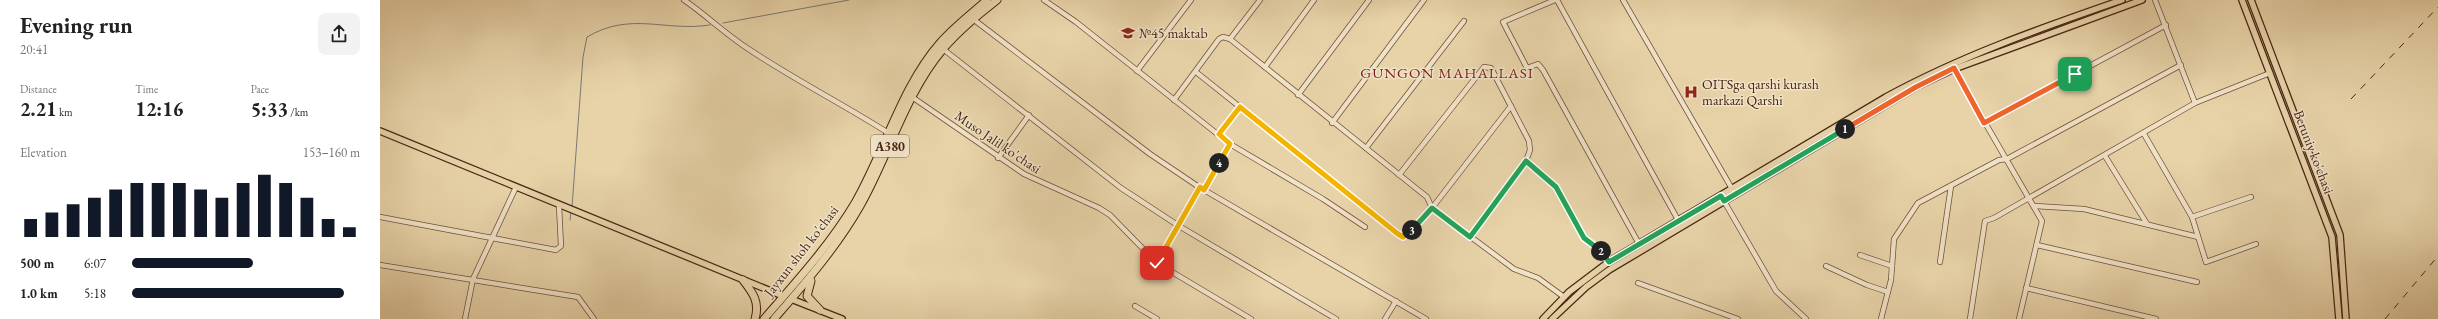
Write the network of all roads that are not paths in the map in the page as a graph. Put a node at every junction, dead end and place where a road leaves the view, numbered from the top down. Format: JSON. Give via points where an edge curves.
{"nodes":[{"id":1,"x":684,"y":0,"type":"edge"},
{"id":2,"x":987,"y":0,"type":"edge"},
{"id":3,"x":997,"y":0,"type":"edge"},
{"id":4,"x":1044,"y":0,"type":"edge"},
{"id":5,"x":1191,"y":0,"type":"edge"},
{"id":6,"x":1260,"y":0,"type":"edge"},
{"id":7,"x":1314,"y":0,"type":"edge"},
{"id":8,"x":1369,"y":0,"type":"edge"},
{"id":9,"x":1424,"y":0,"type":"edge"},
{"id":10,"x":1556,"y":0,"type":"edge"},
{"id":11,"x":1623,"y":0,"type":"edge"},
{"id":12,"x":2122,"y":0,"type":"edge"},
{"id":13,"x":2142,"y":0,"type":"edge"},
{"id":14,"x":2155,"y":0,"type":"edge"},
{"id":15,"x":2242,"y":0,"type":"edge"},
{"id":16,"x":2251,"y":0,"type":"edge"},
{"id":17,"x":973,"y":19,"type":"junction"},
{"id":18,"x":1464,"y":21,"type":"dead end"},
{"id":19,"x":2166,"y":25,"type":"junction"},
{"id":20,"x":1230,"y":39,"type":"junction"},
{"id":21,"x":943,"y":49,"type":"junction"},
{"id":22,"x":2181,"y":65,"type":"junction"},
{"id":23,"x":1265,"y":67,"type":"junction"},
{"id":24,"x":1954,"y":68,"type":"junction"},
{"id":25,"x":1137,"y":71,"type":"junction"},
{"id":26,"x":1196,"y":72,"type":"junction"},
{"id":27,"x":2270,"y":73,"type":"junction"},
{"id":28,"x":1298,"y":95,"type":"junction"},
{"id":29,"x":912,"y":97,"type":"junction"},
{"id":30,"x":1174,"y":100,"type":"junction"},
{"id":31,"x":2195,"y":103,"type":"junction"},
{"id":32,"x":1511,"y":106,"type":"junction"},
{"id":33,"x":1240,"y":107,"type":"junction"},
{"id":34,"x":1029,"y":115,"type":"junction"},
{"id":35,"x":1332,"y":123,"type":"junction"},
{"id":36,"x":1984,"y":123,"type":"junction"},
{"id":37,"x":380,"y":131,"type":"edge"},
{"id":38,"x":890,"y":134,"type":"junction"},
{"id":39,"x":1219,"y":134,"type":"junction"},
{"id":40,"x":2144,"y":134,"type":"junction"},
{"id":41,"x":1230,"y":144,"type":"junction"},
{"id":42,"x":1366,"y":148,"type":"junction"},
{"id":43,"x":2105,"y":156,"type":"junction"},
{"id":44,"x":998,"y":158,"type":"junction"},
{"id":45,"x":2007,"y":159,"type":"junction"},
{"id":46,"x":1526,"y":161,"type":"junction"},
{"id":47,"x":1400,"y":175,"type":"junction"},
{"id":48,"x":1951,"y":186,"type":"junction"},
{"id":49,"x":516,"y":187,"type":"junction"},
{"id":50,"x":1202,"y":188,"type":"junction"},
{"id":51,"x":1733,"y":192,"type":"junction"},
{"id":52,"x":2251,"y":196,"type":"dead end"},
{"id":53,"x":2030,"y":197,"type":"junction"},
{"id":54,"x":1723,"y":198,"type":"junction"},
{"id":55,"x":559,"y":206,"type":"junction"},
{"id":56,"x":2035,"y":206,"type":"junction"},
{"id":57,"x":1432,"y":208,"type":"junction"},
{"id":58,"x":380,"y":218,"type":"edge"},
{"id":59,"x":2192,"y":218,"type":"junction"},
{"id":60,"x":1678,"y":220,"type":"junction"},
{"id":61,"x":2147,"y":224,"type":"junction"},
{"id":62,"x":1179,"y":226,"type":"junction"},
{"id":63,"x":1365,"y":227,"type":"dead end"},
{"id":64,"x":492,"y":237,"type":"junction"},
{"id":65,"x":1470,"y":237,"type":"junction"},
{"id":66,"x":2198,"y":237,"type":"junction"},
{"id":67,"x":1639,"y":244,"type":"junction"},
{"id":68,"x":2256,"y":244,"type":"dead end"},
{"id":69,"x":2037,"y":245,"type":"junction"},
{"id":70,"x":1860,"y":255,"type":"dead end"},
{"id":71,"x":1609,"y":262,"type":"junction"},
{"id":72,"x":1940,"y":262,"type":"dead end"},
{"id":73,"x":822,"y":263,"type":"junction"},
{"id":74,"x":1157,"y":263,"type":"junction"},
{"id":75,"x":380,"y":265,"type":"edge"},
{"id":76,"x":1826,"y":266,"type":"dead end"},
{"id":77,"x":1892,"y":266,"type":"junction"},
{"id":78,"x":473,"y":279,"type":"junction"},
{"id":79,"x":742,"y":280,"type":"junction"},
{"id":80,"x":2197,"y":282,"type":"dead end"},
{"id":81,"x":1638,"y":283,"type":"dead end"},
{"id":82,"x":2026,"y":288,"type":"junction"},
{"id":83,"x":1888,"y":292,"type":"junction"},
{"id":84,"x":783,"y":296,"type":"junction"},
{"id":85,"x":1564,"y":297,"type":"junction"},
{"id":86,"x":791,"y":299,"type":"junction"},
{"id":87,"x":1396,"y":301,"type":"junction"},
{"id":88,"x":1135,"y":306,"type":"dead end"},
{"id":89,"x":820,"y":310,"type":"junction"},
{"id":90,"x":2129,"y":312,"type":"junction"},
{"id":91,"x":465,"y":319,"type":"edge"},
{"id":92,"x":594,"y":319,"type":"edge"},
{"id":93,"x":755,"y":319,"type":"edge"},
{"id":94,"x":764,"y":319,"type":"edge"},
{"id":95,"x":774,"y":319,"type":"edge"},
{"id":96,"x":842,"y":319,"type":"edge"},
{"id":97,"x":1157,"y":319,"type":"edge"},
{"id":98,"x":1251,"y":319,"type":"edge"},
{"id":99,"x":1336,"y":319,"type":"edge"},
{"id":100,"x":1385,"y":319,"type":"edge"},
{"id":101,"x":1426,"y":319,"type":"edge"},
{"id":102,"x":1543,"y":319,"type":"edge"},
{"id":103,"x":1552,"y":319,"type":"edge"},
{"id":104,"x":1738,"y":319,"type":"edge"},
{"id":105,"x":1806,"y":319,"type":"edge"},
{"id":106,"x":1881,"y":319,"type":"edge"},
{"id":107,"x":1970,"y":319,"type":"edge"},
{"id":108,"x":2019,"y":319,"type":"edge"},
{"id":109,"x":2128,"y":319,"type":"edge"},
{"id":110,"x":2156,"y":319,"type":"edge"},
{"id":111,"x":2339,"y":319,"type":"edge"},
{"id":112,"x":2346,"y":319,"type":"edge"}],
"edges":[{"from":1,"to":38,"type":"street","via":[[709,16],[722,31],[747,48]]},
{"from":2,"to":38,"type":"highway","name":"Jayxun shoh ko'chasi","number":"A380","via":[[936,48],[919,72]]},
{"from":3,"to":17,"type":"highway","name":"Jayxun shoh ko'chasi","number":"A380"},
{"from":4,"to":25,"type":"street"},
{"from":5,"to":25,"type":"street"},
{"from":6,"to":20,"type":"street"},
{"from":7,"to":23,"type":"street"},
{"from":8,"to":28,"type":"street"},
{"from":9,"to":35,"type":"street"},
{"from":10,"to":60,"type":"street"},
{"from":10,"to":67,"type":"street","via":[[1503,22],[1527,68],[1538,64],[1543,70]]},
{"from":11,"to":51,"type":"street"},
{"from":12,"to":51,"type":"main road","via":[[1980,52],[1929,74],[1886,97]]},
{"from":13,"to":24,"type":"main road"},
{"from":14,"to":19,"type":"street"},
{"from":15,"to":27,"type":"main road","name":"Beruniy ko'chasi"},
{"from":16,"to":112,"type":"main road","name":"Beruniy ko'chasi","via":[[2340,235]]},
{"from":17,"to":21,"type":"highway","name":"Jayxun shoh ko'chasi","number":"A380"},
{"from":17,"to":50,"type":"street","via":[[1150,154]]},
{"from":18,"to":42,"type":"street"},
{"from":19,"to":22,"type":"street"},
{"from":19,"to":36,"type":"street"},
{"from":20,"to":23,"type":"street"},
{"from":20,"to":26,"type":"street","via":[[1219,39]]},
{"from":21,"to":29,"type":"highway","name":"Jayxun shoh ko'chasi","number":"A380"},
{"from":21,"to":34,"type":"street"},
{"from":22,"to":31,"type":"street"},
{"from":22,"to":45,"type":"street"},
{"from":23,"to":28,"type":"street"},
{"from":24,"to":36,"type":"street"},
{"from":24,"to":51,"type":"main road","via":[[1891,101]]},
{"from":25,"to":30,"type":"street"},
{"from":26,"to":30,"type":"street"},
{"from":26,"to":33,"type":"street"},
{"from":27,"to":31,"type":"street"},
{"from":27,"to":111,"type":"main road","name":"Beruniy ko'chasi","via":[[2332,237]]},
{"from":28,"to":35,"type":"street"},
{"from":29,"to":44,"type":"street","name":"Muso Jalil ko'chasi"},
{"from":29,"to":73,"type":"highway","name":"Jayxun shoh ko'chasi","number":"A380","via":[[860,206],[838,243]]},
{"from":30,"to":39,"type":"street"},
{"from":31,"to":40,"type":"street"},
{"from":32,"to":46,"type":"street","via":[[1529,141],[1530,150]]},
{"from":32,"to":47,"type":"street","via":[[1491,68],[1484,67]]},
{"from":32,"to":57,"type":"street"},
{"from":33,"to":39,"type":"street"},
{"from":33,"to":57,"type":"street","via":[[1403,237]]},
{"from":34,"to":44,"type":"street"},
{"from":34,"to":62,"type":"street","via":[[1121,188]]},
{"from":35,"to":42,"type":"street"},
{"from":36,"to":45,"type":"street"},
{"from":37,"to":49,"type":"main road"},
{"from":38,"to":84,"type":"highway","name":"Jayxun shoh ko'chasi","number":"A380","via":[[855,202],[834,235]]},
{"from":39,"to":41,"type":"street"},
{"from":40,"to":43,"type":"street"},
{"from":40,"to":59,"type":"street"},
{"from":41,"to":50,"type":"street"},
{"from":41,"to":63,"type":"street"},
{"from":42,"to":47,"type":"street"},
{"from":43,"to":53,"type":"street"},
{"from":43,"to":61,"type":"street"},
{"from":44,"to":74,"type":"street","name":"Muso Jalil ko'chasi","via":[[1036,182],[1110,215]]},
{"from":45,"to":48,"type":"street","via":[[1999,160]]},
{"from":45,"to":53,"type":"street"},
{"from":46,"to":65,"type":"street"},
{"from":46,"to":71,"type":"street","via":[[1556,187],[1584,238],[1602,252]]},
{"from":47,"to":57,"type":"street","via":[[1426,197]]},
{"from":48,"to":72,"type":"street"},
{"from":48,"to":77,"type":"street","via":[[1918,203],[1894,239]]},
{"from":49,"to":55,"type":"main road"},
{"from":49,"to":64,"type":"street"},
{"from":50,"to":62,"type":"street"},
{"from":50,"to":87,"type":"street"},
{"from":51,"to":54,"type":"main road"},
{"from":52,"to":59,"type":"street"},
{"from":53,"to":56,"type":"street"},
{"from":53,"to":107,"type":"street","via":[[1985,221]]},
{"from":54,"to":60,"type":"main road"},
{"from":54,"to":103,"type":"main road","via":[[1609,270],[1586,287]]},
{"from":54,"to":105,"type":"street","via":[[1776,291]]},
{"from":55,"to":64,"type":"street","via":[[560,249]]},
{"from":55,"to":79,"type":"main road"},
{"from":56,"to":61,"type":"street","via":[[2084,209]]},
{"from":56,"to":69,"type":"street","via":[[2042,221]]},
{"from":57,"to":65,"type":"street"},
{"from":58,"to":64,"type":"street"},
{"from":59,"to":66,"type":"street"},
{"from":60,"to":67,"type":"main road"},
{"from":61,"to":66,"type":"street"},
{"from":62,"to":74,"type":"street"},
{"from":62,"to":99,"type":"street"},
{"from":64,"to":78,"type":"street"},
{"from":65,"to":85,"type":"street","via":[[1514,269],[1538,278]]},
{"from":66,"to":68,"type":"street","via":[[2206,262]]},
{"from":67,"to":71,"type":"main road"},
{"from":69,"to":80,"type":"street"},
{"from":69,"to":82,"type":"street"},
{"from":70,"to":77,"type":"street"},
{"from":71,"to":85,"type":"main road"},
{"from":73,"to":86,"type":"highway","name":"Jayxun shoh ko'chasi","number":"A380"},
{"from":73,"to":89,"type":"highway","via":[[807,288],[807,296]]},
{"from":74,"to":98,"type":"street","name":"Muso Jalil ko'chasi"},
{"from":75,"to":78,"type":"street"},
{"from":76,"to":83,"type":"street"},
{"from":77,"to":83,"type":"street"},
{"from":78,"to":91,"type":"street"},
{"from":78,"to":92,"type":"street","via":[[578,297]]},
{"from":79,"to":84,"type":"main road"},
{"from":79,"to":93,"type":"highway","via":[[755,296],[758,310]]},
{"from":81,"to":104,"type":"street"},
{"from":82,"to":90,"type":"street"},
{"from":82,"to":108,"type":"street"},
{"from":83,"to":106,"type":"street"},
{"from":84,"to":86,"type":"street"},
{"from":84,"to":94,"type":"highway","name":"Jayxun shoh ko'chasi","number":"A380"},
{"from":85,"to":102,"type":"main road"},
{"from":86,"to":89,"type":"main road"},
{"from":86,"to":95,"type":"highway","name":"Jayxun shoh ko'chasi","number":"A380"},
{"from":87,"to":100,"type":"street"},
{"from":87,"to":101,"type":"street"},
{"from":88,"to":97,"type":"street"},
{"from":89,"to":96,"type":"main road"},
{"from":90,"to":109,"type":"street"},
{"from":90,"to":110,"type":"street"}]}
